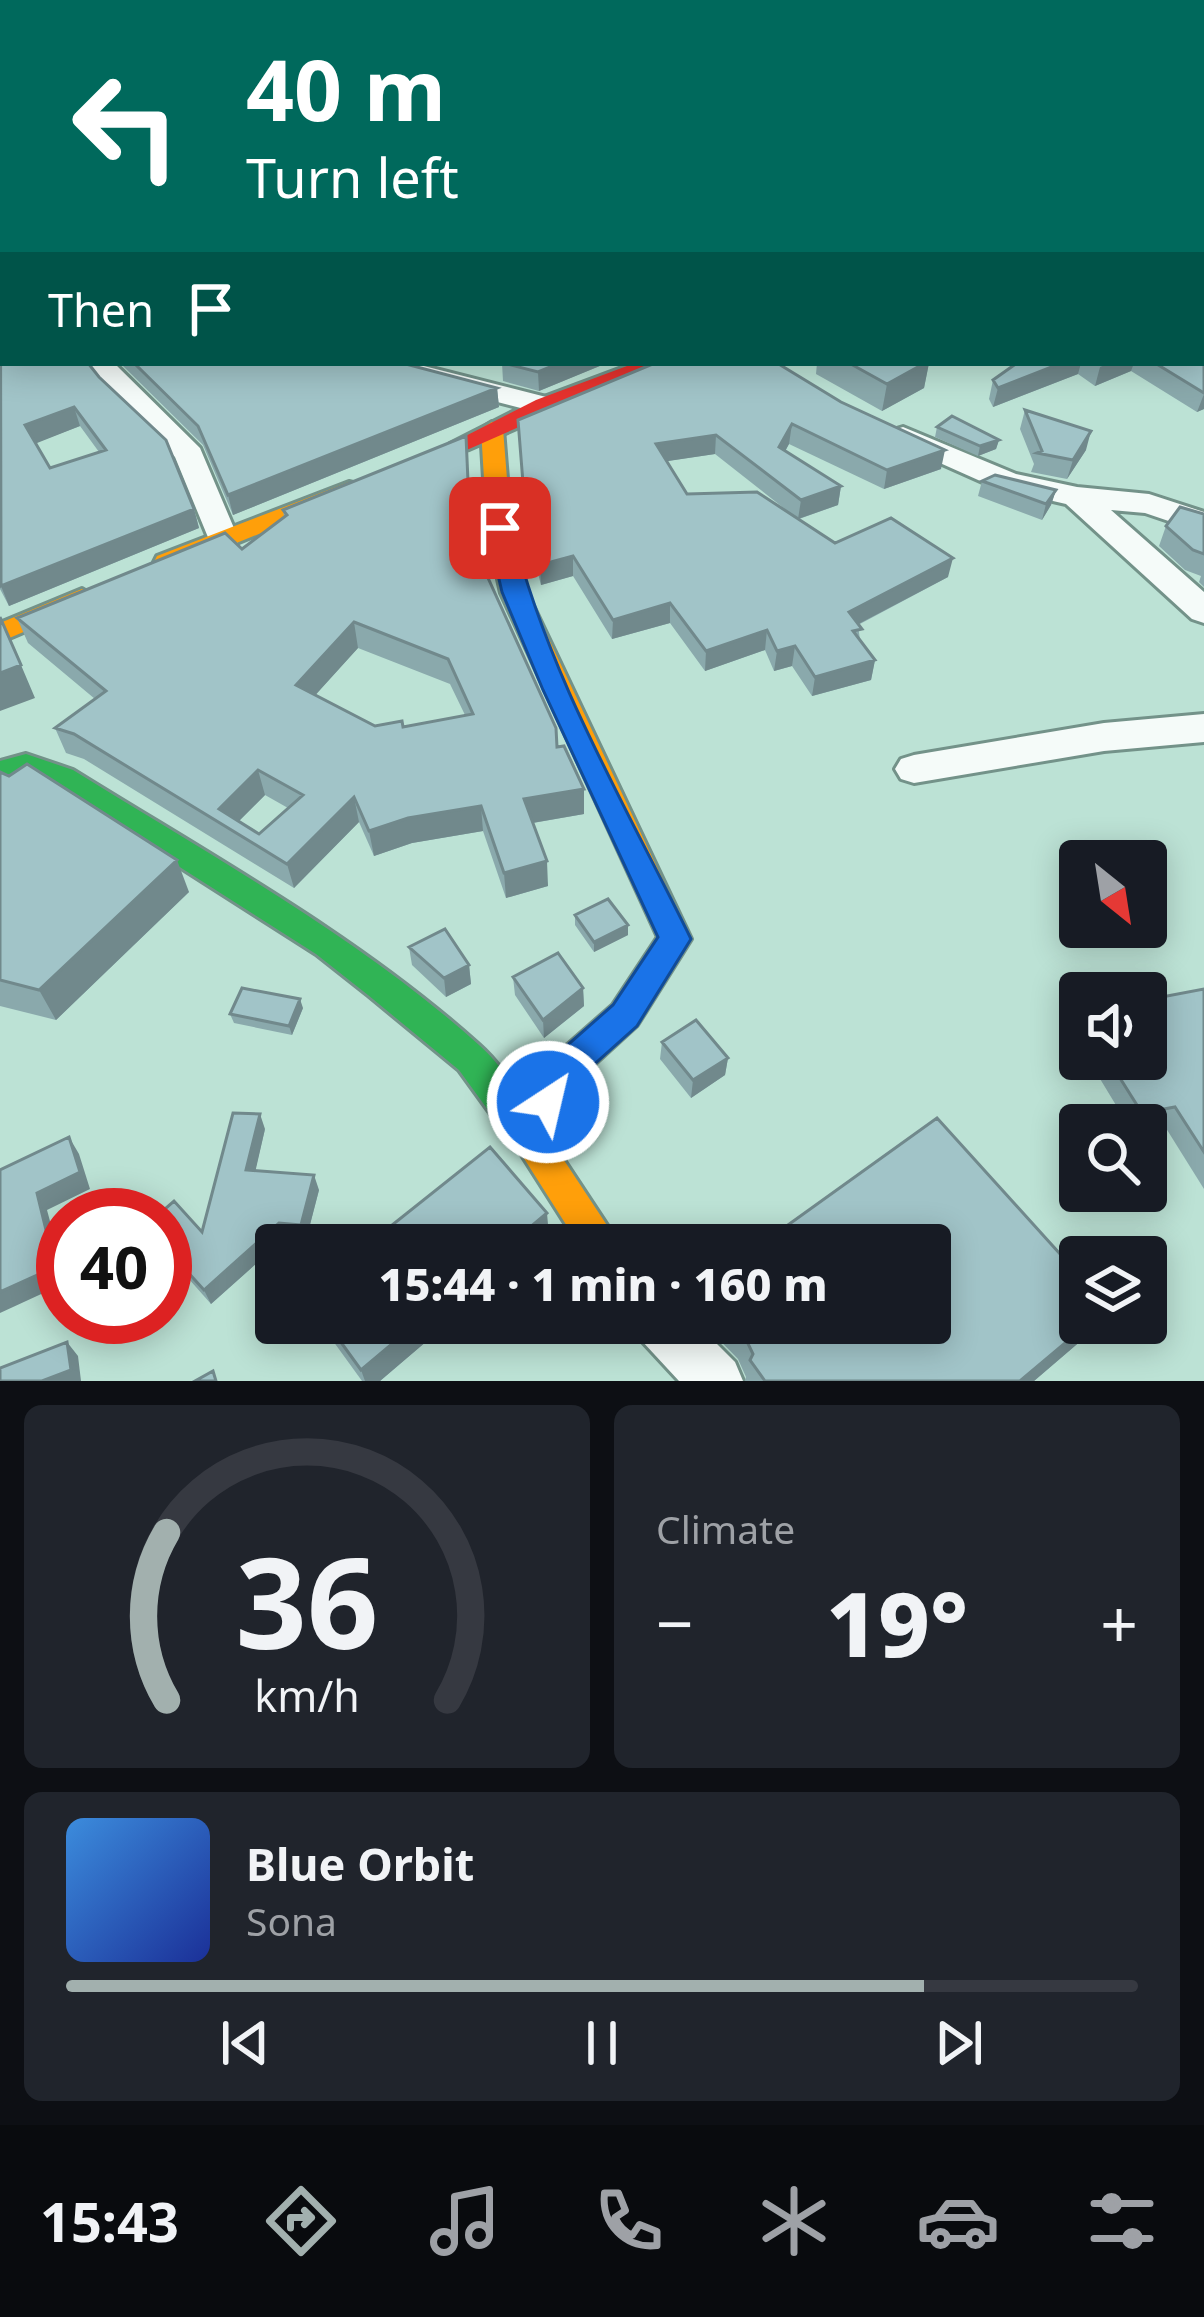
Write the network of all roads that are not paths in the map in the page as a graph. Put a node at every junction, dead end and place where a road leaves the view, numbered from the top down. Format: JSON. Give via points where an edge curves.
{"nodes":[{"id":1,"x":102,"y":366,"type":"edge"},
{"id":2,"x":391,"y":366,"type":"edge"},
{"id":3,"x":646,"y":366,"type":"edge"},
{"id":4,"x":544,"y":405,"type":"junction"},
{"id":5,"x":869,"y":419,"type":"edge"},
{"id":6,"x":492,"y":429,"type":"junction"},
{"id":7,"x":428,"y":458,"type":"edge"},
{"id":8,"x":371,"y":480,"type":"edge"},
{"id":9,"x":1077,"y":497,"type":"junction"},
{"id":10,"x":1204,"y":523,"type":"edge"},
{"id":11,"x":223,"y":540,"type":"junction"},
{"id":12,"x":140,"y":573,"type":"edge"},
{"id":13,"x":99,"y":589,"type":"edge"},
{"id":14,"x":1204,"y":611,"type":"edge"},
{"id":15,"x":0,"y":633,"type":"edge"},
{"id":16,"x":1204,"y":728,"type":"edge"},
{"id":17,"x":914,"y":769,"type":"dead end"},
{"id":18,"x":0,"y":772,"type":"edge"},
{"id":19,"x":529,"y":1138,"type":"junction"},
{"id":20,"x":587,"y":1224,"type":"edge"},
{"id":21,"x":680,"y":1344,"type":"edge"},
{"id":22,"x":716,"y":1381,"type":"edge"}],
"edges":[{"from":1,"to":11,"type":"street","via":[[189,454]]},
{"from":2,"to":4,"type":"street"},
{"from":3,"to":4,"type":"street"},
{"from":4,"to":6,"type":"street"},
{"from":5,"to":9,"type":"street","via":[[1006,481]]},
{"from":6,"to":7,"type":"street"},
{"from":6,"to":19,"type":"street","via":[[514,592],[675,939],[625,1015],[567,1067]]},
{"from":8,"to":11,"type":"street"},
{"from":9,"to":10,"type":"street","via":[[1149,504]]},
{"from":9,"to":14,"type":"street"},
{"from":11,"to":12,"type":"street"},
{"from":13,"to":15,"type":"street"},
{"from":16,"to":17,"type":"street"},
{"from":18,"to":19,"type":"street","via":[[26,765],[63,778],[327,945],[471,1060]]},
{"from":19,"to":20,"type":"street"},
{"from":21,"to":22,"type":"street"}]}
